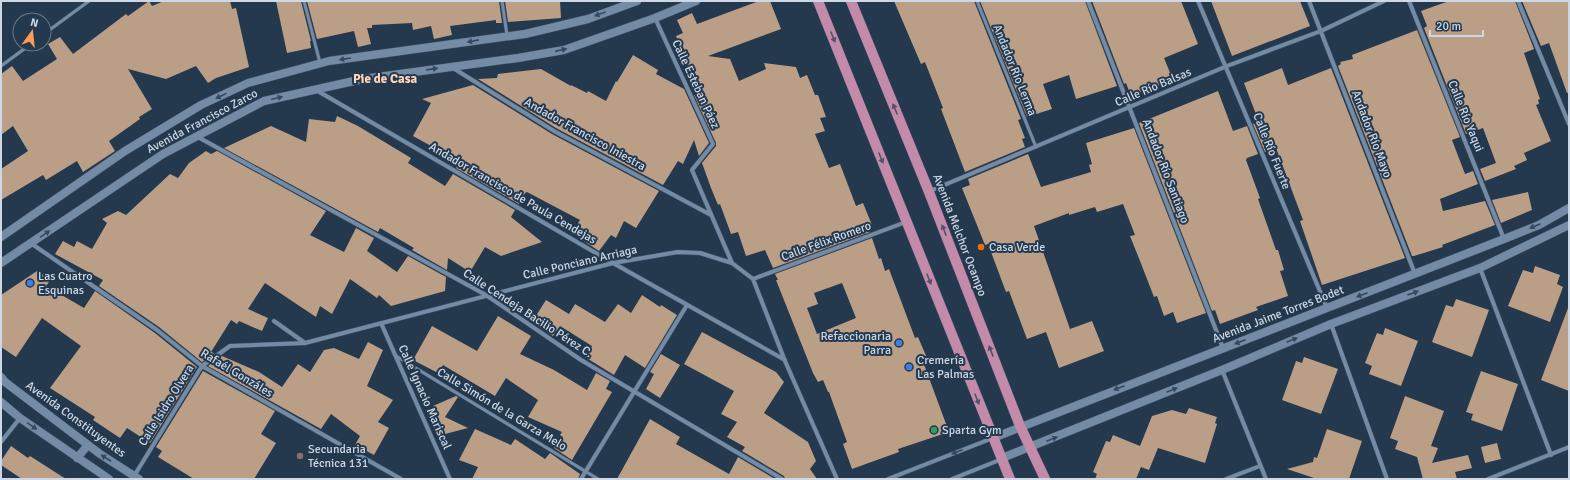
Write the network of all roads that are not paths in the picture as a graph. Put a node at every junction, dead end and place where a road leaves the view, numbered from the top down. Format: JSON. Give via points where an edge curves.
{"nodes":[{"id":1,"x":89,"y":1,"type":"edge"},
{"id":2,"x":304,"y":1,"type":"edge"},
{"id":3,"x":502,"y":1,"type":"edge"},
{"id":4,"x":637,"y":1,"type":"edge"},
{"id":5,"x":696,"y":1,"type":"edge"},
{"id":6,"x":818,"y":1,"type":"edge"},
{"id":7,"x":851,"y":1,"type":"edge"},
{"id":8,"x":977,"y":1,"type":"edge"},
{"id":9,"x":1088,"y":1,"type":"edge"},
{"id":10,"x":1198,"y":1,"type":"edge"},
{"id":11,"x":1309,"y":1,"type":"edge"},
{"id":12,"x":1384,"y":1,"type":"edge"},
{"id":13,"x":1409,"y":1,"type":"edge"},
{"id":14,"x":1518,"y":1,"type":"edge"},
{"id":15,"x":655,"y":18,"type":"junction"},
{"id":16,"x":52,"y":28,"type":"edge"},
{"id":17,"x":1321,"y":30,"type":"junction"},
{"id":18,"x":507,"y":35,"type":"junction"},
{"id":19,"x":20,"y":52,"type":"edge"},
{"id":20,"x":320,"y":65,"type":"junction"},
{"id":21,"x":1,"y":66,"type":"edge"},
{"id":22,"x":1227,"y":66,"type":"junction"},
{"id":23,"x":452,"y":67,"type":"junction"},
{"id":24,"x":314,"y":89,"type":"junction"},
{"id":25,"x":1130,"y":107,"type":"junction"},
{"id":26,"x":1569,"y":124,"type":"edge"},
{"id":27,"x":196,"y":136,"type":"junction"},
{"id":28,"x":1036,"y":147,"type":"junction"},
{"id":29,"x":929,"y":192,"type":"junction"},
{"id":30,"x":1569,"y":208,"type":"edge"},
{"id":31,"x":712,"y":215,"type":"junction"},
{"id":32,"x":906,"y":222,"type":"junction"},
{"id":33,"x":1569,"y":225,"type":"edge"},
{"id":34,"x":1,"y":237,"type":"edge"},
{"id":35,"x":1504,"y":239,"type":"junction"},
{"id":36,"x":32,"y":244,"type":"junction"},
{"id":37,"x":1,"y":263,"type":"edge"},
{"id":38,"x":613,"y":263,"type":"junction"},
{"id":39,"x":732,"y":263,"type":"junction"},
{"id":40,"x":1480,"y":268,"type":"junction"},
{"id":41,"x":1415,"y":274,"type":"junction"},
{"id":42,"x":753,"y":279,"type":"junction"},
{"id":43,"x":486,"y":295,"type":"junction"},
{"id":44,"x":687,"y":304,"type":"junction"},
{"id":45,"x":1327,"y":308,"type":"junction"},
{"id":46,"x":274,"y":321,"type":"dead end"},
{"id":47,"x":381,"y":323,"type":"junction"},
{"id":48,"x":1331,"y":324,"type":"junction"},
{"id":49,"x":305,"y":343,"type":"junction"},
{"id":50,"x":1223,"y":348,"type":"junction"},
{"id":51,"x":396,"y":356,"type":"junction"},
{"id":52,"x":785,"y":360,"type":"junction"},
{"id":53,"x":202,"y":366,"type":"junction"},
{"id":54,"x":1222,"y":370,"type":"junction"},
{"id":55,"x":1,"y":377,"type":"edge"},
{"id":56,"x":634,"y":391,"type":"junction"},
{"id":57,"x":1,"y":402,"type":"edge"},
{"id":58,"x":20,"y":418,"type":"junction"},
{"id":59,"x":1020,"y":426,"type":"junction"},
{"id":60,"x":993,"y":438,"type":"junction"},
{"id":61,"x":1,"y":442,"type":"edge"},
{"id":62,"x":88,"y":445,"type":"junction"},
{"id":63,"x":1030,"y":447,"type":"junction"},
{"id":64,"x":1569,"y":447,"type":"edge"},
{"id":65,"x":1551,"y":455,"type":"junction"},
{"id":66,"x":77,"y":458,"type":"junction"},
{"id":67,"x":1002,"y":458,"type":"junction"},
{"id":68,"x":1260,"y":466,"type":"junction"},
{"id":69,"x":586,"y":472,"type":"junction"},
{"id":70,"x":136,"y":477,"type":"edge"},
{"id":71,"x":109,"y":479,"type":"edge"},
{"id":72,"x":401,"y":479,"type":"edge"},
{"id":73,"x":450,"y":479,"type":"edge"},
{"id":74,"x":581,"y":479,"type":"edge"},
{"id":75,"x":598,"y":479,"type":"edge"},
{"id":76,"x":782,"y":479,"type":"edge"},
{"id":77,"x":836,"y":479,"type":"edge"},
{"id":78,"x":888,"y":479,"type":"edge"},
{"id":79,"x":952,"y":479,"type":"edge"},
{"id":80,"x":1010,"y":479,"type":"edge"},
{"id":81,"x":1044,"y":479,"type":"edge"},
{"id":82,"x":1226,"y":479,"type":"edge"},
{"id":83,"x":1266,"y":479,"type":"edge"},
{"id":84,"x":1388,"y":479,"type":"edge"},
{"id":85,"x":1488,"y":479,"type":"edge"}],
"edges":[{"from":1,"to":16,"type":"lane"},
{"from":2,"to":20,"type":"lane"},
{"from":3,"to":18,"type":"lane"},
{"from":4,"to":18,"type":"street","name":"Avenida Francisco Zarco","one_way":true,"via":[[588,19],[525,34]]},
{"from":5,"to":15,"type":"street","name":"Avenida Francisco Zarco"},
{"from":6,"to":32,"type":"main road","one_way":true},
{"from":29,"to":7,"type":"main road","name":"Avenida Melchor Ocampo","one_way":true},
{"from":8,"to":28,"type":"lane","name":"Andador Río Lerma"},
{"from":9,"to":25,"type":"street","name":"Andador Río Santiago"},
{"from":10,"to":22,"type":"street","name":"Calle Río Fuerte"},
{"from":11,"to":17,"type":"street","name":"Andador Río Mayo"},
{"from":12,"to":17,"type":"street","name":"Calle Río Balsas"},
{"from":13,"to":35,"type":"street","name":"Calle Río Yaqui"},
{"from":14,"to":26,"type":"street"},
{"from":23,"to":15,"type":"street","name":"Avenida Francisco Zarco","one_way":true,"via":[[564,50]]},
{"from":15,"to":31,"type":"street","name":"Calle Esteban Páez","via":[[713,144],[692,170]]},
{"from":17,"to":22,"type":"street","name":"Calle Río Balsas"},
{"from":17,"to":41,"type":"street","name":"Andador Río Mayo"},
{"from":18,"to":20,"type":"street","name":"Avenida Francisco Zarco","one_way":true,"via":[[460,44],[360,56]]},
{"from":19,"to":21,"type":"lane"},
{"from":20,"to":34,"type":"street","name":"Avenida Francisco Zarco","one_way":true,"via":[[248,83],[201,105],[126,151]]},
{"from":22,"to":25,"type":"street","name":"Calle Río Balsas"},
{"from":22,"to":45,"type":"street","name":"Calle Río Fuerte"},
{"from":24,"to":23,"type":"street","name":"Avenida Francisco Zarco","one_way":true,"via":[[363,79]]},
{"from":23,"to":31,"type":"street","name":"Andador Francisco Iniestra","via":[[554,131]]},
{"from":27,"to":24,"type":"street","name":"Avenida Francisco Zarco","one_way":true,"via":[[264,101]]},
{"from":24,"to":38,"type":"street","name":"Andador Francisco de Paula Cendejas"},
{"from":25,"to":28,"type":"street","name":"Calle Río Balsas"},
{"from":25,"to":50,"type":"street","name":"Andador Río Santiago"},
{"from":36,"to":27,"type":"street","name":"Avenida Francisco Zarco","one_way":true,"via":[[163,154]]},
{"from":27,"to":43,"type":"street","name":"Calle Cendeja Bacilio Pérez C."},
{"from":28,"to":29,"type":"street","name":"Calle Río Balsas"},
{"from":59,"to":29,"type":"main road","name":"Avenida Melchor Ocampo","one_way":true},
{"from":30,"to":35,"type":"street","name":"Avenida Jaime Torres Bodet","one_way":true,"via":[[1540,225]]},
{"from":31,"to":39,"type":"street","name":"Calle Esteban Páez"},
{"from":32,"to":42,"type":"street","name":"Calle Félix Romero"},
{"from":32,"to":60,"type":"main road","one_way":true},
{"from":33,"to":40,"type":"street"},
{"from":35,"to":41,"type":"street","name":"Avenida Jaime Torres Bodet"},
{"from":36,"to":37,"type":"street","name":"Avenida Francisco Zarco"},
{"from":36,"to":53,"type":"street","name":"Rafaél Gonzáles","via":[[157,330]]},
{"from":38,"to":39,"type":"street","name":"Calle Ponciano Arriaga","via":[[678,252],[700,253]]},
{"from":38,"to":43,"type":"street","name":"Calle Ponciano Arriaga"},
{"from":38,"to":44,"type":"street","name":"Andador Francisco de Paula Cendejas"},
{"from":39,"to":42,"type":"street","name":"Calle Ponciano Arriaga"},
{"from":48,"to":40,"type":"street","one_way":true},
{"from":40,"to":65,"type":"street"},
{"from":41,"to":45,"type":"street","name":"Avenida Jaime Torres Bodet","one_way":true},
{"from":42,"to":52,"type":"street"},
{"from":43,"to":47,"type":"street","name":"Calle Ponciano Arriaga"},
{"from":43,"to":56,"type":"street","name":"Calle Cendeja Bacilio Pérez C.","via":[[581,360]]},
{"from":44,"to":52,"type":"street","name":"Andador Francisco de Paula Cendejas"},
{"from":44,"to":56,"type":"street"},
{"from":45,"to":50,"type":"street","name":"Avenida Jaime Torres Bodet","one_way":true},
{"from":46,"to":49,"type":"street"},
{"from":47,"to":49,"type":"street","name":"Calle Ponciano Arriaga"},
{"from":47,"to":51,"type":"street","name":"Calle Ignacio Mariscal"},
{"from":54,"to":48,"type":"street","one_way":true},
{"from":48,"to":84,"type":"street"},
{"from":49,"to":53,"type":"street","name":"Calle Ponciano Arriaga","via":[[230,346]]},
{"from":50,"to":59,"type":"street","name":"Avenida Jaime Torres Bodet","one_way":true},
{"from":51,"to":69,"type":"lane","name":"Calle Simón de la Garza Melo"},
{"from":51,"to":73,"type":"street","name":"Calle Ignacio Mariscal"},
{"from":52,"to":77,"type":"street"},
{"from":53,"to":70,"type":"street","name":"Calle Isidro Olvera"},
{"from":53,"to":72,"type":"street","name":"Rafaél Gonzáles"},
{"from":63,"to":54,"type":"street","one_way":true},
{"from":54,"to":68,"type":"street"},
{"from":55,"to":62,"type":"street","name":"Avenida Constituyentes"},
{"from":56,"to":69,"type":"street"},
{"from":56,"to":76,"type":"street","name":"Calle Cendeja Bacilio Pérez C."},
{"from":57,"to":58,"type":"street"},
{"from":58,"to":61,"type":"street"},
{"from":58,"to":66,"type":"street","one_way":true},
{"from":59,"to":60,"type":"street","name":"Avenida Jaime Torres Bodet"},
{"from":59,"to":63,"type":"main road","name":"Avenida Melchor Ocampo"},
{"from":60,"to":67,"type":"main road"},
{"from":60,"to":78,"type":"street","one_way":true},
{"from":62,"to":66,"type":"street"},
{"from":70,"to":62,"type":"street","name":"Avenida Constituyentes","one_way":true},
{"from":63,"to":67,"type":"street"},
{"from":63,"to":81,"type":"main road","name":"Avenida Melchor Ocampo"},
{"from":64,"to":65,"type":"street"},
{"from":65,"to":85,"type":"street"},
{"from":66,"to":71,"type":"street"},
{"from":67,"to":79,"type":"street"},
{"from":67,"to":80,"type":"main road"},
{"from":68,"to":82,"type":"street"},
{"from":68,"to":83,"type":"street"},
{"from":69,"to":74,"type":"street"},
{"from":69,"to":75,"type":"lane","name":"Calle Simón de la Garza Melo"}]}
